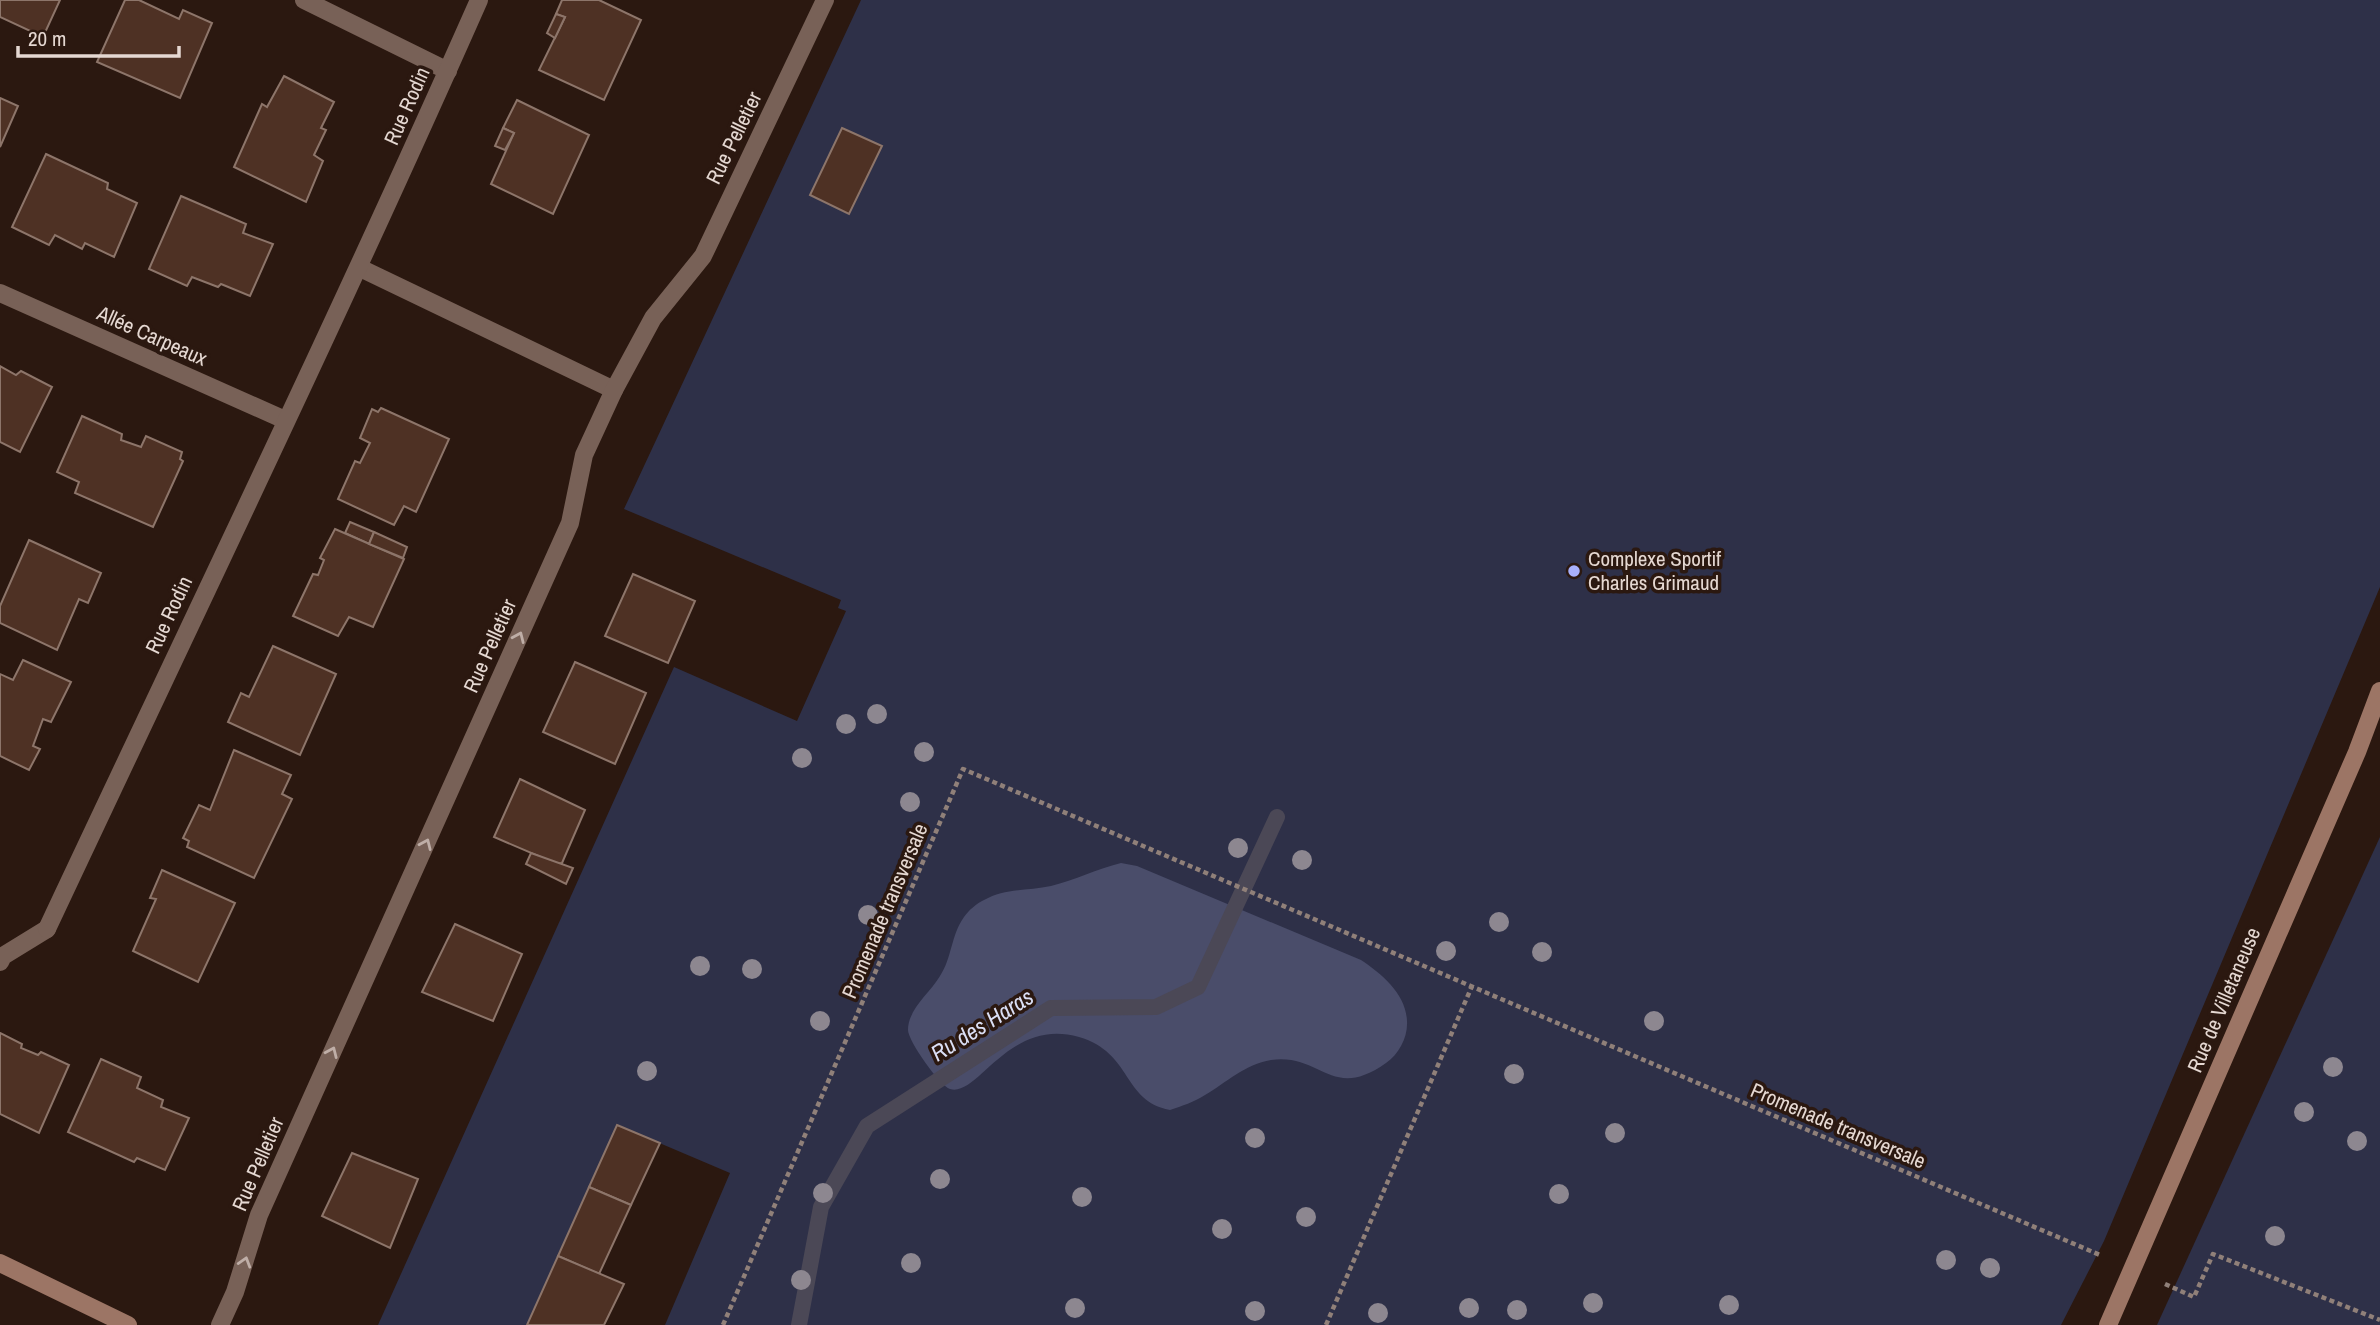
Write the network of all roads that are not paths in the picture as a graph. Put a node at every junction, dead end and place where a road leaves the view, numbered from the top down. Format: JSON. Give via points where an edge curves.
{"nodes":[{"id":1,"x":304,"y":0,"type":"edge"},
{"id":2,"x":479,"y":0,"type":"edge"},
{"id":3,"x":825,"y":0,"type":"edge"},
{"id":4,"x":448,"y":71,"type":"junction"},
{"id":5,"x":360,"y":268,"type":"junction"},
{"id":6,"x":0,"y":293,"type":"edge"},
{"id":7,"x":614,"y":390,"type":"junction"},
{"id":8,"x":285,"y":420,"type":"junction"},
{"id":9,"x":2380,"y":691,"type":"edge"},
{"id":10,"x":0,"y":962,"type":"edge"},
{"id":11,"x":0,"y":1263,"type":"edge"},
{"id":12,"x":128,"y":1325,"type":"edge"},
{"id":13,"x":220,"y":1325,"type":"edge"},
{"id":14,"x":2108,"y":1325,"type":"edge"}],
"edges":[{"from":1,"to":4,"type":"street"},
{"from":2,"to":4,"type":"street","name":"Rue Rodin"},
{"from":3,"to":7,"type":"street","name":"Rue Pelletier","via":[[703,256],[653,318]]},
{"from":4,"to":5,"type":"street","name":"Rue Rodin"},
{"from":5,"to":7,"type":"street"},
{"from":5,"to":8,"type":"street","name":"Rue Rodin"},
{"from":6,"to":8,"type":"street","name":"Allée Carpeaux"},
{"from":13,"to":7,"type":"street","name":"Rue Pelletier","one_way":true,"via":[[259,1215],[570,523],[584,455]]},
{"from":8,"to":10,"type":"street","name":"Rue Rodin","via":[[47,929]]},
{"from":9,"to":14,"type":"street","name":"Rue de Villetaneuse"},
{"from":11,"to":12,"type":"street"}]}
